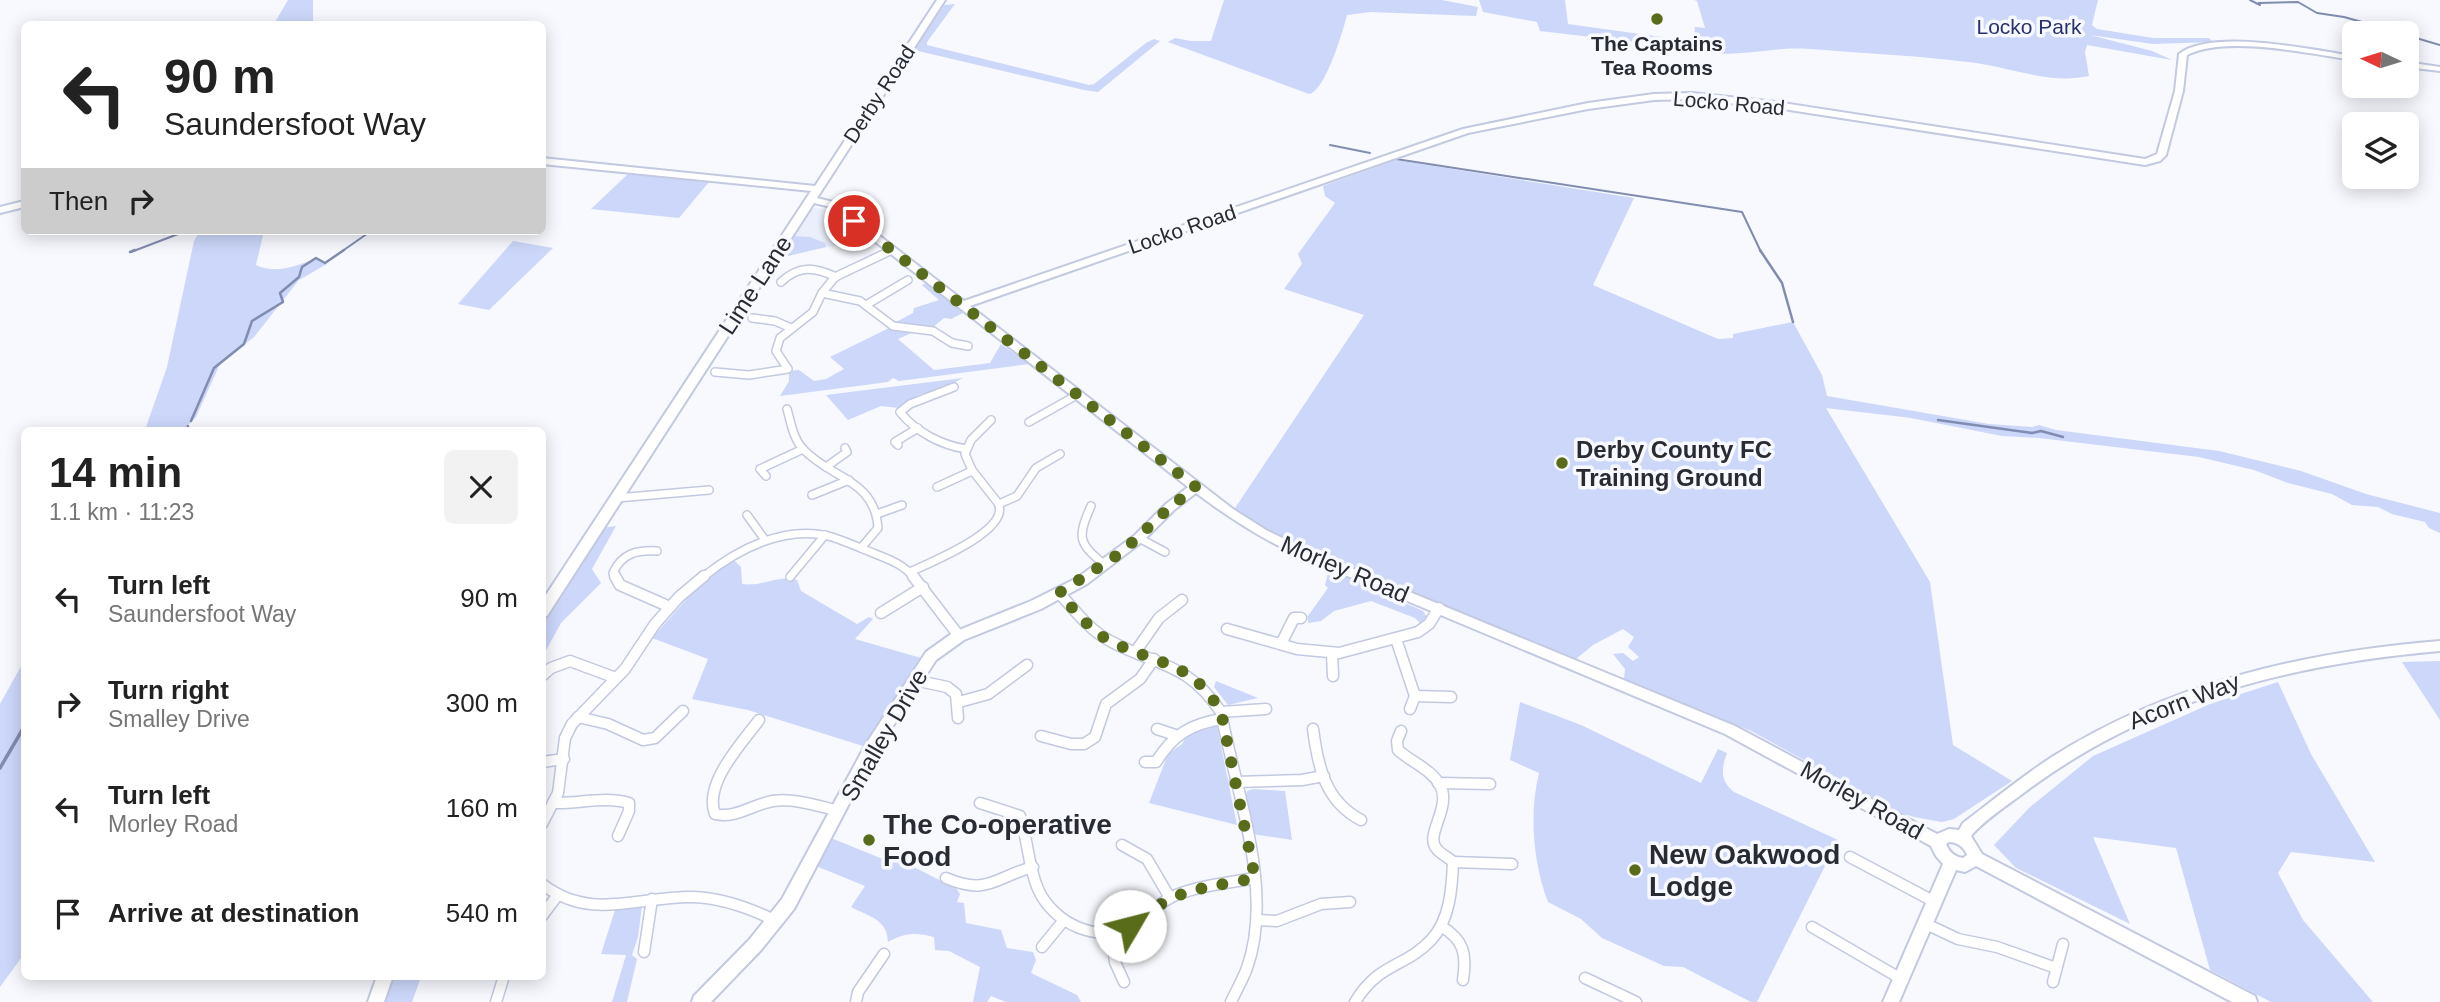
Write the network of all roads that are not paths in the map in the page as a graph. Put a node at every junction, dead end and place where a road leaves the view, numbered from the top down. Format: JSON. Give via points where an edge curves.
{"nodes":[{"id":1,"x":942,"y":0,"type":"edge"},
{"id":2,"x":2342,"y":57,"type":"edge"},
{"id":3,"x":2419,"y":66,"type":"edge"},
{"id":4,"x":2440,"y":69,"type":"edge"},
{"id":5,"x":546,"y":161,"type":"edge"},
{"id":6,"x":814,"y":194,"type":"junction"},
{"id":7,"x":21,"y":205,"type":"edge"},
{"id":8,"x":0,"y":210,"type":"edge"},
{"id":9,"x":892,"y":250,"type":"junction"},
{"id":10,"x":836,"y":277,"type":"junction"},
{"id":11,"x":782,"y":278,"type":"dead end"},
{"id":12,"x":908,"y":280,"type":"dead end"},
{"id":13,"x":822,"y":292,"type":"junction"},
{"id":14,"x":866,"y":305,"type":"junction"},
{"id":15,"x":962,"y":305,"type":"junction"},
{"id":16,"x":752,"y":318,"type":"dead end"},
{"id":17,"x":791,"y":328,"type":"junction"},
{"id":18,"x":968,"y":346,"type":"dead end"},
{"id":19,"x":715,"y":372,"type":"dead end"},
{"id":20,"x":954,"y":387,"type":"dead end"},
{"id":21,"x":1077,"y":395,"type":"junction"},
{"id":22,"x":787,"y":409,"type":"dead end"},
{"id":23,"x":990,"y":420,"type":"dead end"},
{"id":24,"x":1030,"y":422,"type":"dead end"},
{"id":25,"x":918,"y":428,"type":"junction"},
{"id":26,"x":898,"y":445,"type":"dead end"},
{"id":27,"x":845,"y":448,"type":"dead end"},
{"id":28,"x":803,"y":449,"type":"junction"},
{"id":29,"x":966,"y":449,"type":"junction"},
{"id":30,"x":1060,"y":454,"type":"dead end"},
{"id":31,"x":826,"y":467,"type":"junction"},
{"id":32,"x":972,"y":471,"type":"junction"},
{"id":33,"x":766,"y":476,"type":"dead end"},
{"id":34,"x":849,"y":480,"type":"junction"},
{"id":35,"x":937,"y":486,"type":"dead end"},
{"id":36,"x":1196,"y":487,"type":"junction"},
{"id":37,"x":709,"y":490,"type":"dead end"},
{"id":38,"x":812,"y":495,"type":"dead end"},
{"id":39,"x":617,"y":498,"type":"junction"},
{"id":40,"x":999,"y":504,"type":"junction"},
{"id":41,"x":902,"y":505,"type":"dead end"},
{"id":42,"x":1091,"y":506,"type":"dead end"},
{"id":43,"x":877,"y":513,"type":"junction"},
{"id":44,"x":747,"y":515,"type":"dead end"},
{"id":45,"x":825,"y":535,"type":"junction"},
{"id":46,"x":1139,"y":538,"type":"junction"},
{"id":47,"x":765,"y":540,"type":"junction"},
{"id":48,"x":860,"y":548,"type":"junction"},
{"id":49,"x":657,"y":551,"type":"dead end"},
{"id":50,"x":1166,"y":552,"type":"dead end"},
{"id":51,"x":1105,"y":565,"type":"junction"},
{"id":52,"x":910,"y":572,"type":"junction"},
{"id":53,"x":790,"y":577,"type":"dead end"},
{"id":54,"x":923,"y":587,"type":"junction"},
{"id":55,"x":1059,"y":593,"type":"junction"},
{"id":56,"x":1182,"y":600,"type":"dead end"},
{"id":57,"x":546,"y":606,"type":"edge"},
{"id":58,"x":670,"y":607,"type":"junction"},
{"id":59,"x":1439,"y":608,"type":"junction"},
{"id":60,"x":881,"y":613,"type":"dead end"},
{"id":61,"x":1301,"y":618,"type":"dead end"},
{"id":62,"x":1227,"y":629,"type":"dead end"},
{"id":63,"x":959,"y":636,"type":"junction"},
{"id":64,"x":1396,"y":639,"type":"junction"},
{"id":65,"x":1280,"y":644,"type":"junction"},
{"id":66,"x":2440,"y":646,"type":"edge"},
{"id":67,"x":1136,"y":651,"type":"junction"},
{"id":68,"x":1332,"y":654,"type":"junction"},
{"id":69,"x":1154,"y":659,"type":"junction"},
{"id":70,"x":1027,"y":665,"type":"dead end"},
{"id":71,"x":546,"y":672,"type":"edge"},
{"id":72,"x":1334,"y":676,"type":"dead end"},
{"id":73,"x":616,"y":678,"type":"junction"},
{"id":74,"x":915,"y":680,"type":"junction"},
{"id":75,"x":1415,"y":696,"type":"junction"},
{"id":76,"x":1451,"y":697,"type":"dead end"},
{"id":77,"x":958,"y":702,"type":"junction"},
{"id":78,"x":1266,"y":709,"type":"dead end"},
{"id":79,"x":1410,"y":709,"type":"dead end"},
{"id":80,"x":683,"y":711,"type":"dead end"},
{"id":81,"x":1221,"y":715,"type":"junction"},
{"id":82,"x":578,"y":717,"type":"junction"},
{"id":83,"x":958,"y":718,"type":"dead end"},
{"id":84,"x":760,"y":720,"type":"dead end"},
{"id":85,"x":1157,"y":729,"type":"dead end"},
{"id":86,"x":1313,"y":729,"type":"dead end"},
{"id":87,"x":1401,"y":730,"type":"dead end"},
{"id":88,"x":1175,"y":735,"type":"junction"},
{"id":89,"x":1041,"y":736,"type":"dead end"},
{"id":90,"x":564,"y":759,"type":"junction"},
{"id":91,"x":546,"y":761,"type":"edge"},
{"id":92,"x":1145,"y":762,"type":"dead end"},
{"id":93,"x":1324,"y":776,"type":"junction"},
{"id":94,"x":1234,"y":782,"type":"junction"},
{"id":95,"x":1438,"y":783,"type":"junction"},
{"id":96,"x":1490,"y":784,"type":"dead end"},
{"id":97,"x":553,"y":803,"type":"junction"},
{"id":98,"x":980,"y":803,"type":"dead end"},
{"id":99,"x":839,"y":811,"type":"junction"},
{"id":100,"x":546,"y":816,"type":"edge"},
{"id":101,"x":1361,"y":820,"type":"dead end"},
{"id":102,"x":618,"y":836,"type":"dead end"},
{"id":103,"x":1962,"y":838,"type":"junction"},
{"id":104,"x":1938,"y":842,"type":"junction"},
{"id":105,"x":1122,"y":845,"type":"dead end"},
{"id":106,"x":1850,"y":857,"type":"dead end"},
{"id":107,"x":1975,"y":858,"type":"junction"},
{"id":108,"x":1453,"y":862,"type":"junction"},
{"id":109,"x":1952,"y":862,"type":"junction"},
{"id":110,"x":1512,"y":863,"type":"dead end"},
{"id":111,"x":1033,"y":867,"type":"junction"},
{"id":112,"x":946,"y":878,"type":"dead end"},
{"id":113,"x":1255,"y":878,"type":"junction"},
{"id":114,"x":546,"y":887,"type":"edge"},
{"id":115,"x":557,"y":896,"type":"junction"},
{"id":116,"x":1170,"y":898,"type":"junction"},
{"id":117,"x":652,"y":899,"type":"junction"},
{"id":118,"x":1350,"y":902,"type":"dead end"},
{"id":119,"x":1935,"y":902,"type":"junction"},
{"id":120,"x":546,"y":911,"type":"edge"},
{"id":121,"x":1064,"y":920,"type":"junction"},
{"id":122,"x":1257,"y":920,"type":"junction"},
{"id":123,"x":776,"y":921,"type":"junction"},
{"id":124,"x":1926,"y":924,"type":"junction"},
{"id":125,"x":1441,"y":926,"type":"junction"},
{"id":126,"x":1812,"y":927,"type":"dead end"},
{"id":127,"x":1111,"y":932,"type":"junction"},
{"id":128,"x":2063,"y":944,"type":"dead end"},
{"id":129,"x":1042,"y":947,"type":"dead end"},
{"id":130,"x":644,"y":952,"type":"dead end"},
{"id":131,"x":884,"y":954,"type":"dead end"},
{"id":132,"x":2056,"y":968,"type":"junction"},
{"id":133,"x":1585,"y":978,"type":"dead end"},
{"id":134,"x":384,"y":980,"type":"edge"},
{"id":135,"x":503,"y":980,"type":"edge"},
{"id":136,"x":1464,"y":980,"type":"dead end"},
{"id":137,"x":1903,"y":980,"type":"junction"},
{"id":138,"x":1124,"y":982,"type":"dead end"},
{"id":139,"x":2053,"y":982,"type":"dead end"},
{"id":140,"x":376,"y":1002,"type":"edge"},
{"id":141,"x":496,"y":1002,"type":"edge"},
{"id":142,"x":700,"y":1002,"type":"edge"},
{"id":143,"x":856,"y":1002,"type":"edge"},
{"id":144,"x":1231,"y":1002,"type":"edge"},
{"id":145,"x":1355,"y":1002,"type":"edge"},
{"id":146,"x":1636,"y":1002,"type":"edge"},
{"id":147,"x":1891,"y":1002,"type":"edge"},
{"id":148,"x":2249,"y":1002,"type":"edge"}],
"edges":[{"from":1,"to":6,"type":"street","name":"Derby Road"},
{"from":2,"to":15,"type":"street","name":"Locko Road","via":[[2243,45],[2192,48],[2183,54],[2179,92],[2161,155],[2145,162],[1707,97],[1654,97],[1553,111],[1466,131]]},
{"from":3,"to":4,"type":"street"},
{"from":5,"to":6,"type":"street"},
{"from":6,"to":9,"type":"street","name":"Morley Road"},
{"from":6,"to":39,"type":"street","name":"Lime Lane"},
{"from":7,"to":8,"type":"street"},
{"from":9,"to":10,"type":"street"},
{"from":9,"to":15,"type":"street","name":"Morley Road"},
{"from":10,"to":11,"type":"street","via":[[808,266]]},
{"from":10,"to":13,"type":"street"},
{"from":12,"to":14,"type":"street"},
{"from":13,"to":14,"type":"street"},
{"from":13,"to":17,"type":"street","via":[[813,312]]},
{"from":14,"to":18,"type":"street","via":[[889,324],[933,331],[953,347]]},
{"from":15,"to":21,"type":"street","name":"Morley Road"},
{"from":16,"to":17,"type":"street"},
{"from":17,"to":19,"type":"street","via":[[780,338],[776,351],[788,369],[728,376]]},
{"from":20,"to":25,"type":"street","via":[[903,408],[903,417]]},
{"from":21,"to":24,"type":"street"},
{"from":21,"to":36,"type":"street","name":"Morley Road"},
{"from":22,"to":28,"type":"street","via":[[794,437]]},
{"from":23,"to":29,"type":"street"},
{"from":25,"to":26,"type":"street","via":[[895,442]]},
{"from":25,"to":29,"type":"street"},
{"from":27,"to":31,"type":"street","via":[[846,452]]},
{"from":28,"to":31,"type":"street"},
{"from":28,"to":33,"type":"street","via":[[760,469]]},
{"from":29,"to":32,"type":"street"},
{"from":30,"to":40,"type":"street","via":[[1041,459],[1017,496]]},
{"from":31,"to":34,"type":"street"},
{"from":32,"to":35,"type":"street"},
{"from":32,"to":40,"type":"street"},
{"from":34,"to":38,"type":"street"},
{"from":34,"to":43,"type":"street"},
{"from":36,"to":46,"type":"street","name":"Smalley Drive"},
{"from":36,"to":59,"type":"street","name":"Morley Road","via":[[1262,533]]},
{"from":37,"to":39,"type":"street"},
{"from":39,"to":57,"type":"street","name":"Lime Lane"},
{"from":40,"to":52,"type":"street","via":[[1000,517],[990,529]]},
{"from":41,"to":43,"type":"street"},
{"from":42,"to":51,"type":"street","via":[[1080,542]]},
{"from":43,"to":48,"type":"street","via":[[876,531]]},
{"from":44,"to":47,"type":"street"},
{"from":45,"to":47,"type":"street","via":[[804,533]]},
{"from":45,"to":48,"type":"street"},
{"from":45,"to":53,"type":"street"},
{"from":46,"to":50,"type":"street"},
{"from":46,"to":51,"type":"street","name":"Smalley Drive"},
{"from":47,"to":58,"type":"street","via":[[705,574]]},
{"from":48,"to":52,"type":"street"},
{"from":49,"to":58,"type":"street","via":[[623,556],[613,573],[620,585]]},
{"from":51,"to":55,"type":"street","name":"Smalley Drive"},
{"from":52,"to":54,"type":"street"},
{"from":54,"to":60,"type":"street"},
{"from":54,"to":63,"type":"street"},
{"from":55,"to":63,"type":"street","name":"Smalley Drive"},
{"from":55,"to":67,"type":"street","via":[[1095,631]]},
{"from":56,"to":67,"type":"street","via":[[1159,618]]},
{"from":58,"to":73,"type":"street"},
{"from":59,"to":64,"type":"street","via":[[1424,630]]},
{"from":59,"to":104,"type":"street","name":"Morley Road","via":[[1730,730]]},
{"from":61,"to":65,"type":"street","via":[[1294,618]]},
{"from":62,"to":65,"type":"street"},
{"from":63,"to":74,"type":"street","name":"Smalley Drive","via":[[931,656]]},
{"from":64,"to":68,"type":"street"},
{"from":64,"to":75,"type":"street"},
{"from":65,"to":68,"type":"street"},
{"from":66,"to":103,"type":"street","name":"Acorn Way","via":[[2331,658],[2185,696],[2069,754],[1968,828]]},
{"from":67,"to":69,"type":"street"},
{"from":68,"to":72,"type":"street"},
{"from":69,"to":81,"type":"street","via":[[1194,677]]},
{"from":69,"to":89,"type":"street","via":[[1140,679],[1106,704],[1095,737],[1084,744],[1071,744]]},
{"from":70,"to":77,"type":"street","via":[[988,694]]},
{"from":71,"to":73,"type":"street","via":[[570,657]]},
{"from":73,"to":82,"type":"street"},
{"from":74,"to":77,"type":"street","via":[[947,687]]},
{"from":74,"to":99,"type":"street","name":"Smalley Drive","via":[[865,757]]},
{"from":75,"to":76,"type":"street"},
{"from":75,"to":79,"type":"street"},
{"from":77,"to":83,"type":"street"},
{"from":78,"to":81,"type":"street"},
{"from":80,"to":82,"type":"street","via":[[654,738],[643,740]]},
{"from":81,"to":88,"type":"street"},
{"from":81,"to":94,"type":"street"},
{"from":82,"to":90,"type":"street","via":[[565,738]]},
{"from":84,"to":99,"type":"street","via":[[721,772],[711,804],[715,814],[730,816],[784,800]]},
{"from":85,"to":88,"type":"street"},
{"from":86,"to":93,"type":"street"},
{"from":87,"to":95,"type":"street","via":[[1398,750]]},
{"from":88,"to":92,"type":"street","via":[[1156,762]]},
{"from":90,"to":91,"type":"street"},
{"from":90,"to":97,"type":"street"},
{"from":93,"to":94,"type":"street"},
{"from":93,"to":101,"type":"street","via":[[1339,808]]},
{"from":94,"to":113,"type":"street"},
{"from":95,"to":96,"type":"street"},
{"from":95,"to":108,"type":"street","via":[[1444,808],[1432,840]]},
{"from":97,"to":100,"type":"street"},
{"from":97,"to":102,"type":"street","via":[[611,798],[629,803]]},
{"from":98,"to":111,"type":"street","via":[[1020,816]]},
{"from":99,"to":123,"type":"street","name":"Smalley Drive"},
{"from":103,"to":104,"type":"street","via":[[1943,836]]},
{"from":103,"to":107,"type":"street"},
{"from":104,"to":109,"type":"street"},
{"from":105,"to":116,"type":"street","via":[[1143,853],[1153,864]]},
{"from":106,"to":119,"type":"street"},
{"from":107,"to":109,"type":"street","via":[[1965,865]]},
{"from":107,"to":148,"type":"street"},
{"from":108,"to":110,"type":"street"},
{"from":108,"to":125,"type":"street","via":[[1448,909]]},
{"from":109,"to":119,"type":"street"},
{"from":111,"to":112,"type":"street","via":[[971,887]]},
{"from":111,"to":121,"type":"street","via":[[1042,897]]},
{"from":113,"to":116,"type":"street","via":[[1192,889]]},
{"from":113,"to":122,"type":"street"},
{"from":114,"to":115,"type":"street"},
{"from":115,"to":117,"type":"street","via":[[586,905]]},
{"from":115,"to":120,"type":"street"},
{"from":116,"to":127,"type":"street","via":[[1130,926]]},
{"from":117,"to":123,"type":"street","via":[[722,901]]},
{"from":117,"to":130,"type":"street"},
{"from":118,"to":122,"type":"street","via":[[1320,904],[1287,920]]},
{"from":119,"to":124,"type":"street"},
{"from":121,"to":127,"type":"street","via":[[1080,930]]},
{"from":121,"to":129,"type":"street"},
{"from":122,"to":144,"type":"street","via":[[1247,966]]},
{"from":123,"to":142,"type":"street","name":"Smalley Drive"},
{"from":124,"to":132,"type":"street","via":[[1958,940],[1997,947]]},
{"from":124,"to":137,"type":"street"},
{"from":125,"to":136,"type":"street","via":[[1463,942],[1467,952]]},
{"from":125,"to":145,"type":"street","via":[[1422,949],[1375,973]]},
{"from":126,"to":137,"type":"street"},
{"from":127,"to":138,"type":"street","via":[[1115,962]]},
{"from":128,"to":132,"type":"street"},
{"from":131,"to":143,"type":"street"},
{"from":132,"to":139,"type":"street"},
{"from":133,"to":146,"type":"street"},
{"from":134,"to":140,"type":"street"},
{"from":135,"to":141,"type":"street"},
{"from":137,"to":147,"type":"street"}]}
